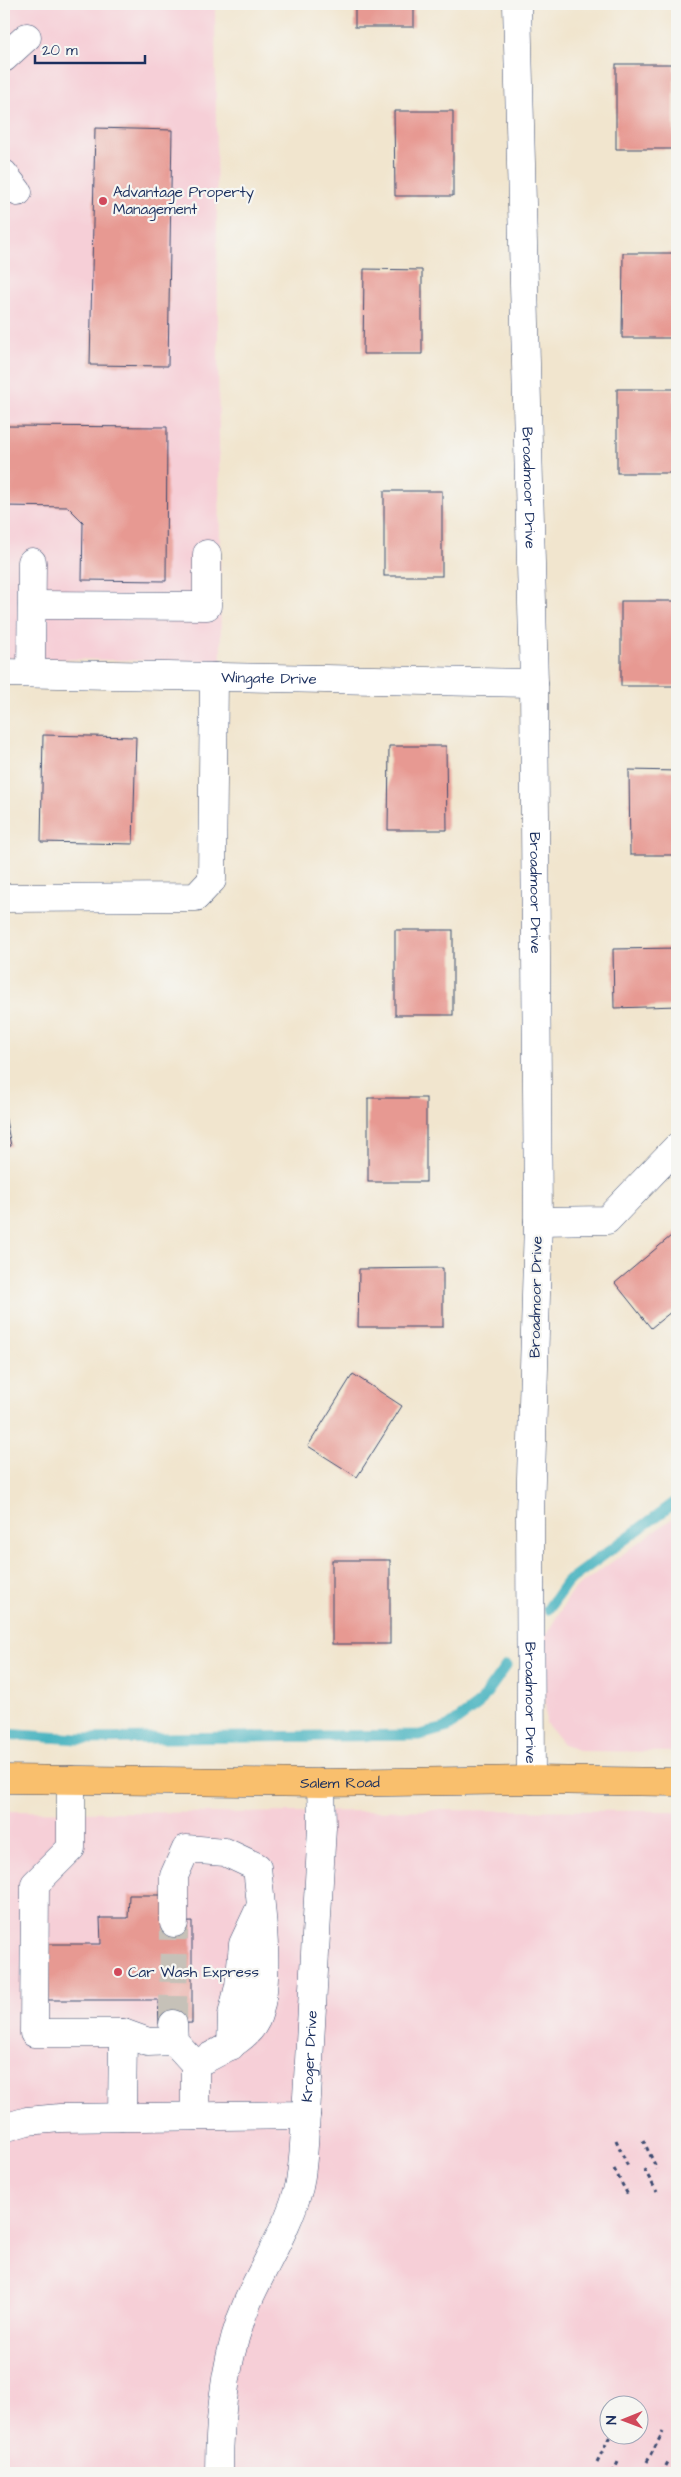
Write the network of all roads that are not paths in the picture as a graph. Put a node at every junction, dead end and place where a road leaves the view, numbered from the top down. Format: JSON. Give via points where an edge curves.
{"nodes":[{"id":1,"x":517,"y":4,"type":"edge"},
{"id":2,"x":27,"y":38,"type":"dead end"},
{"id":3,"x":4,"y":58,"type":"edge"},
{"id":4,"x":207,"y":554,"type":"dead end"},
{"id":5,"x":32,"y":562,"type":"dead end"},
{"id":6,"x":32,"y":605,"type":"junction"},
{"id":7,"x":4,"y":673,"type":"edge"},
{"id":8,"x":31,"y":673,"type":"junction"},
{"id":9,"x":214,"y":677,"type":"junction"},
{"id":10,"x":534,"y":683,"type":"junction"},
{"id":11,"x":4,"y":898,"type":"edge"},
{"id":12,"x":677,"y":1147,"type":"edge"},
{"id":13,"x":538,"y":1221,"type":"junction"},
{"id":14,"x":4,"y":1779,"type":"edge"},
{"id":15,"x":71,"y":1780,"type":"junction"},
{"id":16,"x":531,"y":1780,"type":"junction"},
{"id":17,"x":321,"y":1782,"type":"junction"},
{"id":18,"x":677,"y":1782,"type":"edge"},
{"id":19,"x":174,"y":1923,"type":"tunnel mouth"},
{"id":20,"x":123,"y":2033,"type":"junction"},
{"id":21,"x":195,"y":2064,"type":"junction"},
{"id":22,"x":306,"y":2114,"type":"junction"},
{"id":23,"x":194,"y":2116,"type":"junction"},
{"id":24,"x":122,"y":2117,"type":"junction"},
{"id":25,"x":4,"y":2128,"type":"edge"},
{"id":26,"x":219,"y":2473,"type":"edge"}],
"edges":[{"from":1,"to":10,"type":"street","name":"Broadmoor Drive"},
{"from":2,"to":3,"type":"street"},
{"from":4,"to":6,"type":"street","via":[[207,606]]},
{"from":5,"to":6,"type":"street"},
{"from":6,"to":8,"type":"street"},
{"from":7,"to":8,"type":"street","name":"Wingate Drive"},
{"from":8,"to":9,"type":"street","name":"Wingate Drive"},
{"from":9,"to":10,"type":"street","name":"Wingate Drive"},
{"from":9,"to":11,"type":"street","via":[[212,880],[196,897]]},
{"from":10,"to":13,"type":"street","name":"Broadmoor Drive"},
{"from":12,"to":13,"type":"street","via":[[607,1220]]},
{"from":13,"to":16,"type":"street","name":"Broadmoor Drive","via":[[530,1515]]},
{"from":14,"to":15,"type":"main road","name":"Salem Road"},
{"from":15,"to":17,"type":"main road","name":"Salem Road"},
{"from":15,"to":20,"type":"street","via":[[71,1848],[35,1884],[34,2033]]},
{"from":16,"to":17,"type":"main road","name":"Salem Road"},
{"from":16,"to":18,"type":"main road","name":"Salem Road"},
{"from":17,"to":22,"type":"street","name":"Kroger Drive","via":[[322,1826]]},
{"from":19,"to":21,"type":"street","via":[[174,1876],[186,1849],[225,1852],[256,1867],[264,1985],[256,2021],[231,2046]]},
{"from":20,"to":21,"type":"street","via":[[148,2042],[174,2032]]},
{"from":20,"to":24,"type":"street"},
{"from":21,"to":23,"type":"street"},
{"from":22,"to":23,"type":"street","name":"Kroger Drive"},
{"from":22,"to":26,"type":"street","via":[[299,2185],[292,2208],[248,2302],[230,2354],[223,2400]]},
{"from":23,"to":24,"type":"street","name":"Kroger Drive"},
{"from":24,"to":25,"type":"street","name":"Kroger Drive","via":[[27,2121]]}]}
